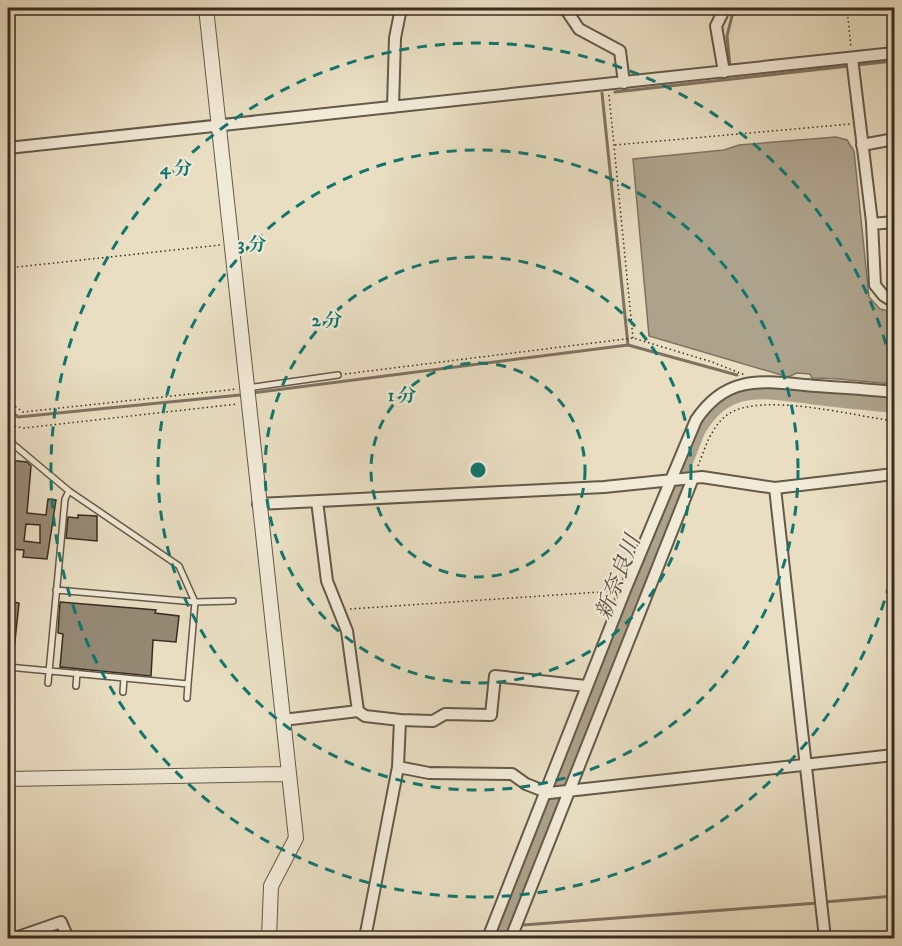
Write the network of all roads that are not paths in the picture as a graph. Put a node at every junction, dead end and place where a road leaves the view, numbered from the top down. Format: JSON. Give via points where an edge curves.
{"nodes":[{"id":1,"x":206,"y":8,"type":"edge"},
{"id":2,"x":401,"y":8,"type":"edge"},
{"id":3,"x":565,"y":8,"type":"edge"},
{"id":4,"x":725,"y":8,"type":"edge"},
{"id":5,"x":894,"y":53,"type":"edge"},
{"id":6,"x":852,"y":58,"type":"junction"},
{"id":7,"x":724,"y":72,"type":"junction"},
{"id":8,"x":624,"y":83,"type":"junction"},
{"id":9,"x":393,"y":107,"type":"junction"},
{"id":10,"x":218,"y":125,"type":"junction"},
{"id":11,"x":894,"y":139,"type":"edge"},
{"id":12,"x":862,"y":145,"type":"junction"},
{"id":13,"x":8,"y":148,"type":"edge"},
{"id":14,"x":894,"y":222,"type":"edge"},
{"id":15,"x":872,"y":224,"type":"junction"},
{"id":16,"x":894,"y":302,"type":"edge"},
{"id":17,"x":338,"y":375,"type":"road end"},
{"id":18,"x":247,"y":388,"type":"junction"},
{"id":19,"x":894,"y":392,"type":"edge"},
{"id":20,"x":8,"y":440,"type":"edge"},
{"id":21,"x":894,"y":474,"type":"edge"},
{"id":22,"x":691,"y":478,"type":"junction"},
{"id":23,"x":672,"y":480,"type":"junction"},
{"id":24,"x":775,"y":488,"type":"junction"},
{"id":25,"x":69,"y":491,"type":"junction"},
{"id":26,"x":317,"y":501,"type":"junction"},
{"id":27,"x":258,"y":504,"type":"junction"},
{"id":28,"x":57,"y":590,"type":"junction"},
{"id":29,"x":233,"y":601,"type":"dead end"},
{"id":30,"x":195,"y":602,"type":"junction"},
{"id":31,"x":8,"y":667,"type":"edge"},
{"id":32,"x":49,"y":670,"type":"junction"},
{"id":33,"x":77,"y":673,"type":"junction"},
{"id":34,"x":124,"y":678,"type":"junction"},
{"id":35,"x":48,"y":683,"type":"dead end"},
{"id":36,"x":188,"y":684,"type":"junction"},
{"id":37,"x":76,"y":686,"type":"dead end"},
{"id":38,"x":586,"y":686,"type":"junction"},
{"id":39,"x":123,"y":692,"type":"dead end"},
{"id":40,"x":187,"y":698,"type":"dead end"},
{"id":41,"x":358,"y":711,"type":"junction"},
{"id":42,"x":283,"y":720,"type":"junction"},
{"id":43,"x":400,"y":720,"type":"junction"},
{"id":44,"x":894,"y":755,"type":"edge"},
{"id":45,"x":805,"y":765,"type":"junction"},
{"id":46,"x":398,"y":767,"type":"junction"},
{"id":47,"x":288,"y":774,"type":"junction"},
{"id":48,"x":8,"y":779,"type":"edge"},
{"id":49,"x":568,"y":791,"type":"junction"},
{"id":50,"x":547,"y":792,"type":"junction"},
{"id":51,"x":15,"y":939,"type":"edge"},
{"id":52,"x":68,"y":939,"type":"edge"},
{"id":53,"x":269,"y":939,"type":"edge"},
{"id":54,"x":365,"y":939,"type":"edge"},
{"id":55,"x":488,"y":939,"type":"edge"},
{"id":56,"x":511,"y":939,"type":"edge"},
{"id":57,"x":825,"y":939,"type":"edge"}],
"edges":[{"from":1,"to":10,"type":"street"},
{"from":2,"to":9,"type":"street","via":[[395,29]]},
{"from":3,"to":8,"type":"street","via":[[579,29],[620,51]]},
{"from":4,"to":7,"type":"street","via":[[716,26]]},
{"from":5,"to":6,"type":"street"},
{"from":6,"to":7,"type":"street"},
{"from":6,"to":12,"type":"street"},
{"from":7,"to":8,"type":"street"},
{"from":8,"to":9,"type":"street"},
{"from":9,"to":10,"type":"street"},
{"from":10,"to":13,"type":"street"},
{"from":10,"to":18,"type":"street"},
{"from":11,"to":12,"type":"street"},
{"from":12,"to":15,"type":"street"},
{"from":14,"to":15,"type":"street"},
{"from":15,"to":16,"type":"street","via":[[875,285]]},
{"from":17,"to":18,"type":"lane"},
{"from":18,"to":27,"type":"street"},
{"from":19,"to":23,"type":"street","via":[[753,382],[728,389],[704,407]]},
{"from":20,"to":25,"type":"lane"},
{"from":21,"to":24,"type":"street"},
{"from":22,"to":23,"type":"street"},
{"from":22,"to":24,"type":"street"},
{"from":22,"to":49,"type":"street"},
{"from":23,"to":26,"type":"street"},
{"from":23,"to":38,"type":"street"},
{"from":24,"to":45,"type":"street"},
{"from":25,"to":28,"type":"lane","via":[[65,499]]},
{"from":25,"to":30,"type":"lane","via":[[178,566]]},
{"from":26,"to":27,"type":"street"},
{"from":26,"to":41,"type":"street","via":[[327,581],[347,631]]},
{"from":27,"to":42,"type":"street"},
{"from":28,"to":30,"type":"lane"},
{"from":28,"to":32,"type":"lane"},
{"from":29,"to":30,"type":"lane"},
{"from":30,"to":36,"type":"lane"},
{"from":31,"to":32,"type":"lane"},
{"from":32,"to":33,"type":"lane"},
{"from":32,"to":35,"type":"lane"},
{"from":33,"to":34,"type":"lane"},
{"from":33,"to":37,"type":"lane"},
{"from":34,"to":36,"type":"lane"},
{"from":34,"to":39,"type":"lane"},
{"from":36,"to":40,"type":"lane"},
{"from":38,"to":43,"type":"street","via":[[495,676],[491,715],[445,714],[433,721]]},
{"from":38,"to":50,"type":"street"},
{"from":41,"to":42,"type":"street"},
{"from":41,"to":43,"type":"street","via":[[365,716]]},
{"from":42,"to":47,"type":"street"},
{"from":43,"to":46,"type":"street"},
{"from":44,"to":45,"type":"street"},
{"from":45,"to":49,"type":"street"},
{"from":45,"to":57,"type":"street"},
{"from":46,"to":50,"type":"street","via":[[429,773],[512,774]]},
{"from":46,"to":54,"type":"street"},
{"from":47,"to":48,"type":"street"},
{"from":47,"to":53,"type":"street","via":[[296,838],[271,886]]},
{"from":49,"to":50,"type":"street"},
{"from":49,"to":56,"type":"street"},
{"from":50,"to":55,"type":"street"},
{"from":51,"to":52,"type":"street","via":[[61,922]]}]}
